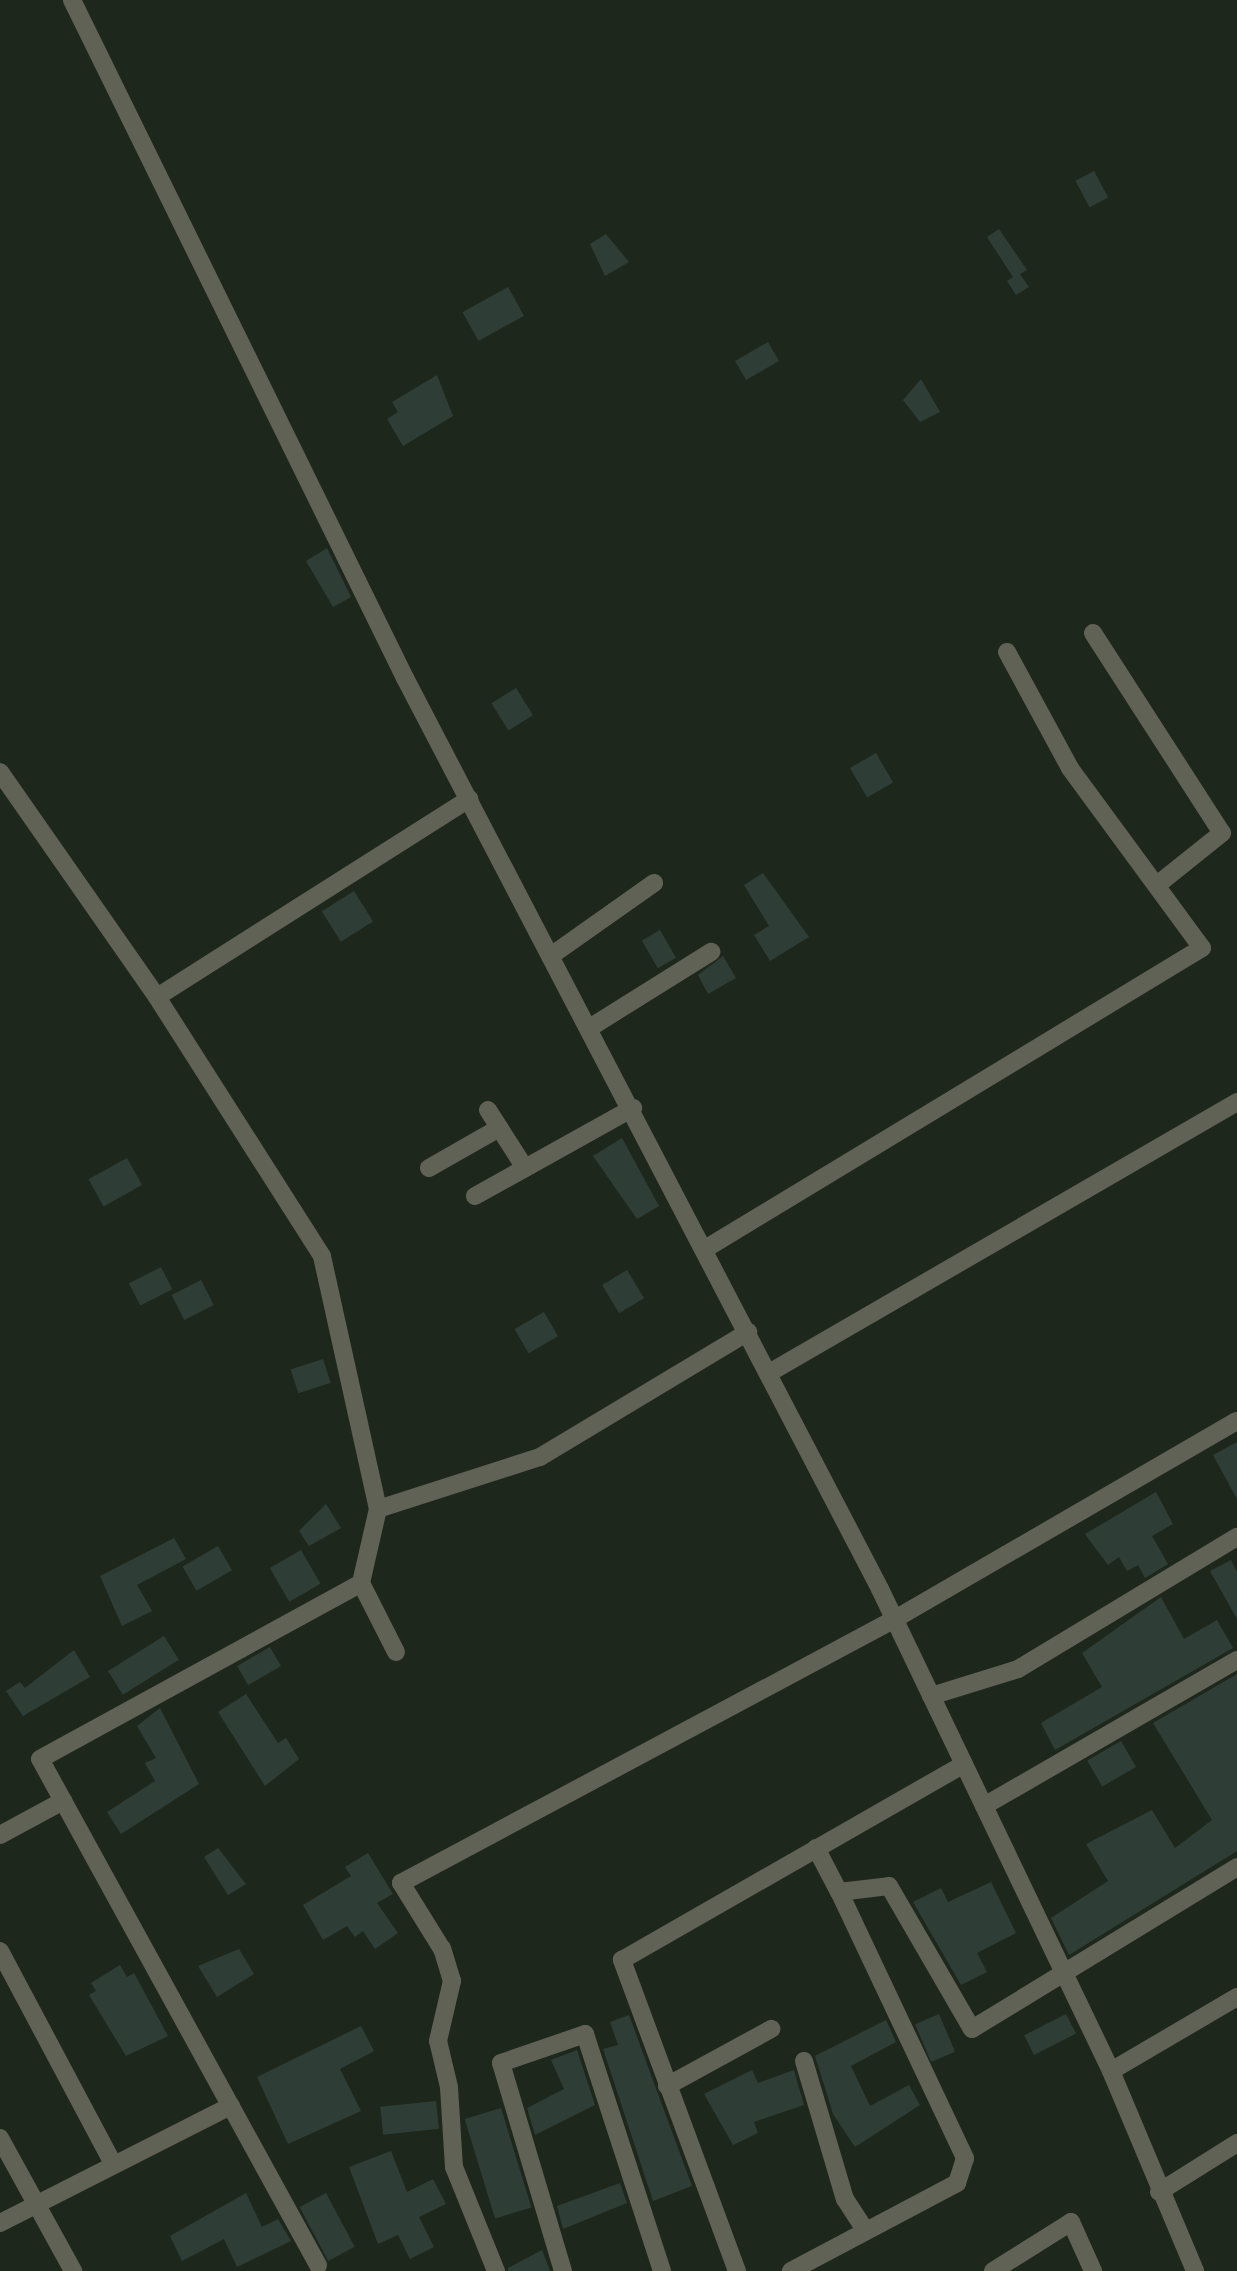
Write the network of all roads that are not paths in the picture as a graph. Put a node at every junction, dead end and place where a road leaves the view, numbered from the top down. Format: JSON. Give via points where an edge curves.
{"nodes":[{"id":1,"x":72,"y":0,"type":"edge"},
{"id":2,"x":1092,"y":633,"type":"dead end"},
{"id":3,"x":1008,"y":652,"type":"dead end"},
{"id":4,"x":0,"y":772,"type":"edge"},
{"id":5,"x":469,"y":799,"type":"junction"},
{"id":6,"x":654,"y":883,"type":"dead end"},
{"id":7,"x":1157,"y":885,"type":"junction"},
{"id":8,"x":711,"y":952,"type":"dead end"},
{"id":9,"x":552,"y":955,"type":"junction"},
{"id":10,"x":156,"y":997,"type":"junction"},
{"id":11,"x":591,"y":1027,"type":"junction"},
{"id":12,"x":1237,"y":1102,"type":"edge"},
{"id":13,"x":633,"y":1108,"type":"junction"},
{"id":14,"x":488,"y":1110,"type":"dead end"},
{"id":15,"x":499,"y":1128,"type":"junction"},
{"id":16,"x":430,"y":1168,"type":"dead end"},
{"id":17,"x":524,"y":1168,"type":"junction"},
{"id":18,"x":475,"y":1196,"type":"dead end"},
{"id":19,"x":705,"y":1250,"type":"junction"},
{"id":20,"x":748,"y":1332,"type":"junction"},
{"id":21,"x":769,"y":1374,"type":"junction"},
{"id":22,"x":1237,"y":1421,"type":"edge"},
{"id":23,"x":378,"y":1509,"type":"junction"},
{"id":24,"x":1237,"y":1537,"type":"edge"},
{"id":25,"x":360,"y":1583,"type":"junction"},
{"id":26,"x":895,"y":1619,"type":"junction"},
{"id":27,"x":396,"y":1652,"type":"dead end"},
{"id":28,"x":1237,"y":1660,"type":"edge"},
{"id":29,"x":932,"y":1696,"type":"junction"},
{"id":30,"x":964,"y":1764,"type":"junction"},
{"id":31,"x":63,"y":1801,"type":"junction"},
{"id":32,"x":984,"y":1806,"type":"junction"},
{"id":33,"x":0,"y":1836,"type":"edge"},
{"id":34,"x":816,"y":1848,"type":"junction"},
{"id":35,"x":1237,"y":1867,"type":"edge"},
{"id":36,"x":840,"y":1892,"type":"junction"},
{"id":37,"x":0,"y":1951,"type":"edge"},
{"id":38,"x":1066,"y":1977,"type":"junction"},
{"id":39,"x":1237,"y":1997,"type":"edge"},
{"id":40,"x":771,"y":2029,"type":"dead end"},
{"id":41,"x":804,"y":2061,"type":"dead end"},
{"id":42,"x":1111,"y":2071,"type":"junction"},
{"id":43,"x":667,"y":2086,"type":"junction"},
{"id":44,"x":231,"y":2106,"type":"junction"},
{"id":45,"x":0,"y":2138,"type":"edge"},
{"id":46,"x":1237,"y":2144,"type":"edge"},
{"id":47,"x":112,"y":2162,"type":"junction"},
{"id":48,"x":1158,"y":2192,"type":"junction"},
{"id":49,"x":38,"y":2204,"type":"junction"},
{"id":50,"x":0,"y":2223,"type":"edge"},
{"id":51,"x":866,"y":2231,"type":"junction"},
{"id":52,"x":318,"y":2265,"type":"dead end"},
{"id":53,"x":73,"y":2271,"type":"edge"},
{"id":54,"x":496,"y":2271,"type":"edge"},
{"id":55,"x":563,"y":2271,"type":"edge"},
{"id":56,"x":662,"y":2271,"type":"edge"},
{"id":57,"x":737,"y":2271,"type":"edge"},
{"id":58,"x":791,"y":2271,"type":"edge"},
{"id":59,"x":993,"y":2271,"type":"edge"},
{"id":60,"x":1094,"y":2271,"type":"edge"},
{"id":61,"x":1194,"y":2271,"type":"edge"}],
"edges":[{"from":1,"to":5,"type":"street"},
{"from":2,"to":7,"type":"street","via":[[1222,833]]},
{"from":3,"to":7,"type":"street","via":[[1070,768]]},
{"from":4,"to":10,"type":"street"},
{"from":5,"to":9,"type":"street"},
{"from":5,"to":10,"type":"street"},
{"from":6,"to":9,"type":"street"},
{"from":7,"to":19,"type":"street","via":[[1202,948]]},
{"from":8,"to":11,"type":"street"},
{"from":9,"to":11,"type":"street"},
{"from":10,"to":23,"type":"street","via":[[322,1256]]},
{"from":11,"to":13,"type":"street"},
{"from":12,"to":21,"type":"street"},
{"from":13,"to":17,"type":"street"},
{"from":13,"to":19,"type":"street"},
{"from":14,"to":15,"type":"street"},
{"from":15,"to":16,"type":"street"},
{"from":15,"to":17,"type":"street"},
{"from":17,"to":18,"type":"street"},
{"from":19,"to":20,"type":"street"},
{"from":20,"to":21,"type":"street"},
{"from":20,"to":23,"type":"street","via":[[540,1457]]},
{"from":21,"to":26,"type":"street"},
{"from":22,"to":26,"type":"street"},
{"from":23,"to":25,"type":"street"},
{"from":24,"to":29,"type":"street","via":[[1018,1670]]},
{"from":25,"to":27,"type":"street"},
{"from":25,"to":31,"type":"street","via":[[40,1758]]},
{"from":26,"to":29,"type":"street"},
{"from":26,"to":54,"type":"street","via":[[401,1883],[442,1949],[452,1981],[438,2041],[449,2087],[454,2167]]},
{"from":28,"to":32,"type":"street"},
{"from":29,"to":30,"type":"street"},
{"from":30,"to":32,"type":"street"},
{"from":30,"to":34,"type":"street"},
{"from":31,"to":33,"type":"street"},
{"from":31,"to":44,"type":"street"},
{"from":32,"to":38,"type":"street"},
{"from":34,"to":36,"type":"street"},
{"from":34,"to":43,"type":"street","via":[[622,1960]]},
{"from":35,"to":38,"type":"street"},
{"from":36,"to":38,"type":"street","via":[[890,1886],[972,2028]]},
{"from":36,"to":51,"type":"street","via":[[965,2158],[957,2183]]},
{"from":37,"to":47,"type":"street"},
{"from":38,"to":42,"type":"street"},
{"from":39,"to":42,"type":"street"},
{"from":40,"to":43,"type":"street"},
{"from":41,"to":51,"type":"street","via":[[845,2199]]},
{"from":42,"to":48,"type":"street"},
{"from":43,"to":57,"type":"street"},
{"from":44,"to":47,"type":"street"},
{"from":44,"to":52,"type":"street"},
{"from":45,"to":49,"type":"street"},
{"from":46,"to":48,"type":"street"},
{"from":47,"to":49,"type":"street"},
{"from":48,"to":61,"type":"street"},
{"from":49,"to":50,"type":"street"},
{"from":49,"to":53,"type":"street"},
{"from":51,"to":58,"type":"street"},
{"from":55,"to":56,"type":"street","via":[[501,2063],[586,2034]]},
{"from":59,"to":60,"type":"street","via":[[1071,2222]]}]}
